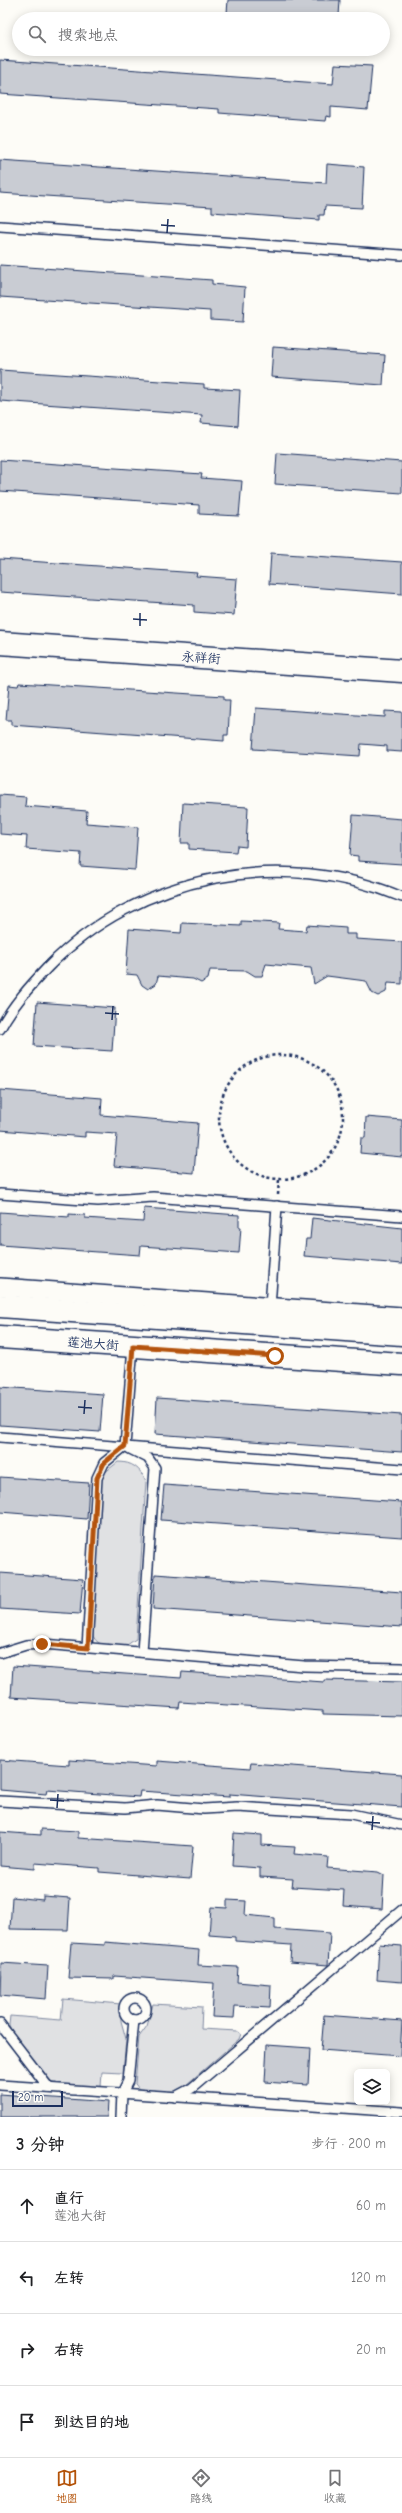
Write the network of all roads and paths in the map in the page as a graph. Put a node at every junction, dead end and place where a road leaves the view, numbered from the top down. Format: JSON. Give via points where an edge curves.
{"nodes":[{"id":1,"x":0,"y":226,"type":"edge"},
{"id":2,"x":402,"y":255,"type":"edge"},
{"id":3,"x":0,"y":643,"type":"edge"},
{"id":4,"x":402,"y":671,"type":"edge"},
{"id":5,"x":402,"y":897,"type":"edge"},
{"id":6,"x":0,"y":1029,"type":"edge"},
{"id":7,"x":256,"y":1061,"type":"joint"},
{"id":8,"x":0,"y":1194,"type":"edge"},
{"id":9,"x":277,"y":1206,"type":"junction"},
{"id":10,"x":402,"y":1216,"type":"edge"},
{"id":11,"x":0,"y":1288,"type":"edge"},
{"id":12,"x":0,"y":1306,"type":"edge"},
{"id":13,"x":270,"y":1307,"type":"junction"},
{"id":14,"x":402,"y":1316,"type":"edge"},
{"id":15,"x":402,"y":1334,"type":"edge"},
{"id":16,"x":0,"y":1336,"type":"edge"},
{"id":17,"x":133,"y":1346,"type":"junction"},
{"id":18,"x":402,"y":1364,"type":"edge"},
{"id":19,"x":0,"y":1437,"type":"edge"},
{"id":20,"x":125,"y":1446,"type":"junction"},
{"id":21,"x":402,"y":1469,"type":"edge"},
{"id":22,"x":88,"y":1648,"type":"junction"},
{"id":23,"x":142,"y":1652,"type":"junction"},
{"id":24,"x":0,"y":1653,"type":"edge"},
{"id":25,"x":402,"y":1668,"type":"edge"},
{"id":26,"x":0,"y":1801,"type":"edge"},
{"id":27,"x":402,"y":1825,"type":"edge"},
{"id":28,"x":402,"y":1910,"type":"edge"},
{"id":29,"x":134,"y":2020,"type":"dead end"},
{"id":30,"x":0,"y":2024,"type":"edge"},
{"id":31,"x":0,"y":2085,"type":"edge"},
{"id":32,"x":49,"y":2088,"type":"junction"},
{"id":33,"x":122,"y":2093,"type":"junction"},
{"id":34,"x":175,"y":2097,"type":"junction"},
{"id":35,"x":402,"y":2112,"type":"edge"},
{"id":36,"x":121,"y":2117,"type":"edge"}],
"edges":[{"from":1,"to":2,"type":"lane"},
{"from":3,"to":4,"type":"main road","name":"永祥街"},
{"from":5,"to":6,"type":"lane","via":[[362,882],[304,872],[245,873],[187,884],[131,906],[81,938],[37,979]]},
{"from":7,"to":7,"type":"path","via":[[268,1057],[294,1057],[318,1068],[335,1087],[343,1112],[340,1137],[327,1159],[307,1174],[279,1179],[257,1174],[236,1160],[223,1139],[220,1126],[222,1100],[235,1076]]},
{"from":8,"to":9,"type":"lane","via":[[98,1201],[153,1197]]},
{"from":9,"to":10,"type":"lane"},
{"from":9,"to":13,"type":"lane"},
{"from":11,"to":13,"type":"street"},
{"from":12,"to":15,"type":"main road"},
{"from":13,"to":14,"type":"street"},
{"from":16,"to":17,"type":"main road","name":"莲池大街"},
{"from":17,"to":18,"type":"main road","name":"莲池大街"},
{"from":17,"to":20,"type":"lane"},
{"from":19,"to":20,"type":"lane"},
{"from":20,"to":21,"type":"lane"},
{"from":20,"to":22,"type":"lane","via":[[104,1463],[97,1478]]},
{"from":20,"to":23,"type":"lane","via":[[148,1458],[155,1468]]},
{"from":22,"to":23,"type":"lane"},
{"from":22,"to":24,"type":"lane","via":[[26,1645]]},
{"from":23,"to":25,"type":"lane","via":[[304,1666]]},
{"from":26,"to":27,"type":"lane","via":[[125,1808],[157,1805],[204,1809],[237,1807],[351,1814]]},
{"from":28,"to":34,"type":"lane","via":[[204,2078]]},
{"from":29,"to":33,"type":"lane","via":[[128,2081]]},
{"from":30,"to":32,"type":"lane"},
{"from":31,"to":32,"type":"lane"},
{"from":32,"to":33,"type":"lane"},
{"from":33,"to":34,"type":"lane"},
{"from":33,"to":36,"type":"lane"},
{"from":34,"to":35,"type":"lane"}]}
